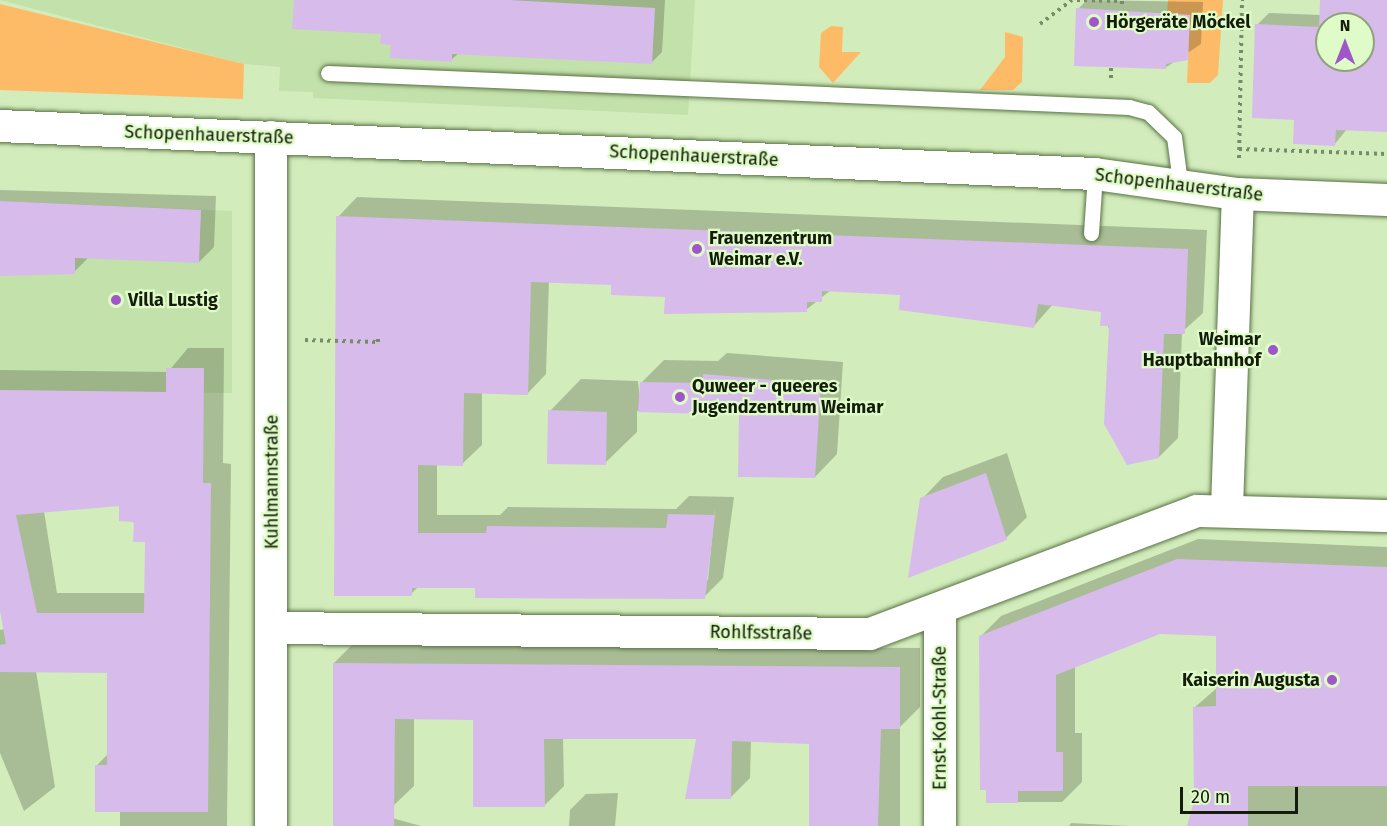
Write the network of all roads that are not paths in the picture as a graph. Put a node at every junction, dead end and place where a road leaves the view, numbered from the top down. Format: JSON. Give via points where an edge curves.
{"nodes":[{"id":1,"x":328,"y":73,"type":"dead end"},
{"id":2,"x":0,"y":126,"type":"edge"},
{"id":3,"x":271,"y":137,"type":"junction"},
{"id":4,"x":1095,"y":174,"type":"junction"},
{"id":5,"x":1180,"y":182,"type":"junction"},
{"id":6,"x":1238,"y":194,"type":"junction"},
{"id":7,"x":1387,"y":200,"type":"edge"},
{"id":8,"x":1091,"y":233,"type":"dead end"},
{"id":9,"x":1227,"y":508,"type":"junction"},
{"id":10,"x":1387,"y":516,"type":"edge"},
{"id":11,"x":940,"y":611,"type":"junction"},
{"id":12,"x":273,"y":628,"type":"junction"},
{"id":13,"x":271,"y":826,"type":"edge"},
{"id":14,"x":940,"y":826,"type":"edge"}],
"edges":[{"from":1,"to":5,"type":"lane","via":[[1129,107],[1148,112],[1174,137]]},
{"from":2,"to":3,"type":"street","name":"Schopenhauerstraße"},
{"from":3,"to":4,"type":"street","name":"Schopenhauerstraße"},
{"from":3,"to":12,"type":"street","name":"Kuhlmannstraße"},
{"from":4,"to":5,"type":"street","name":"Schopenhauerstraße"},
{"from":4,"to":8,"type":"lane"},
{"from":5,"to":6,"type":"street","name":"Schopenhauerstraße"},
{"from":6,"to":7,"type":"street","name":"Schopenhauerstraße"},
{"from":6,"to":9,"type":"street"},
{"from":9,"to":10,"type":"street","name":"Rohlfsstraße"},
{"from":9,"to":11,"type":"street","name":"Rohlfsstraße","via":[[1161,522]]},
{"from":11,"to":12,"type":"street","name":"Rohlfsstraße","via":[[870,634]]},
{"from":11,"to":14,"type":"street","name":"Ernst-Kohl-Straße"},
{"from":12,"to":13,"type":"street","name":"Kuhlmannstraße"}]}
